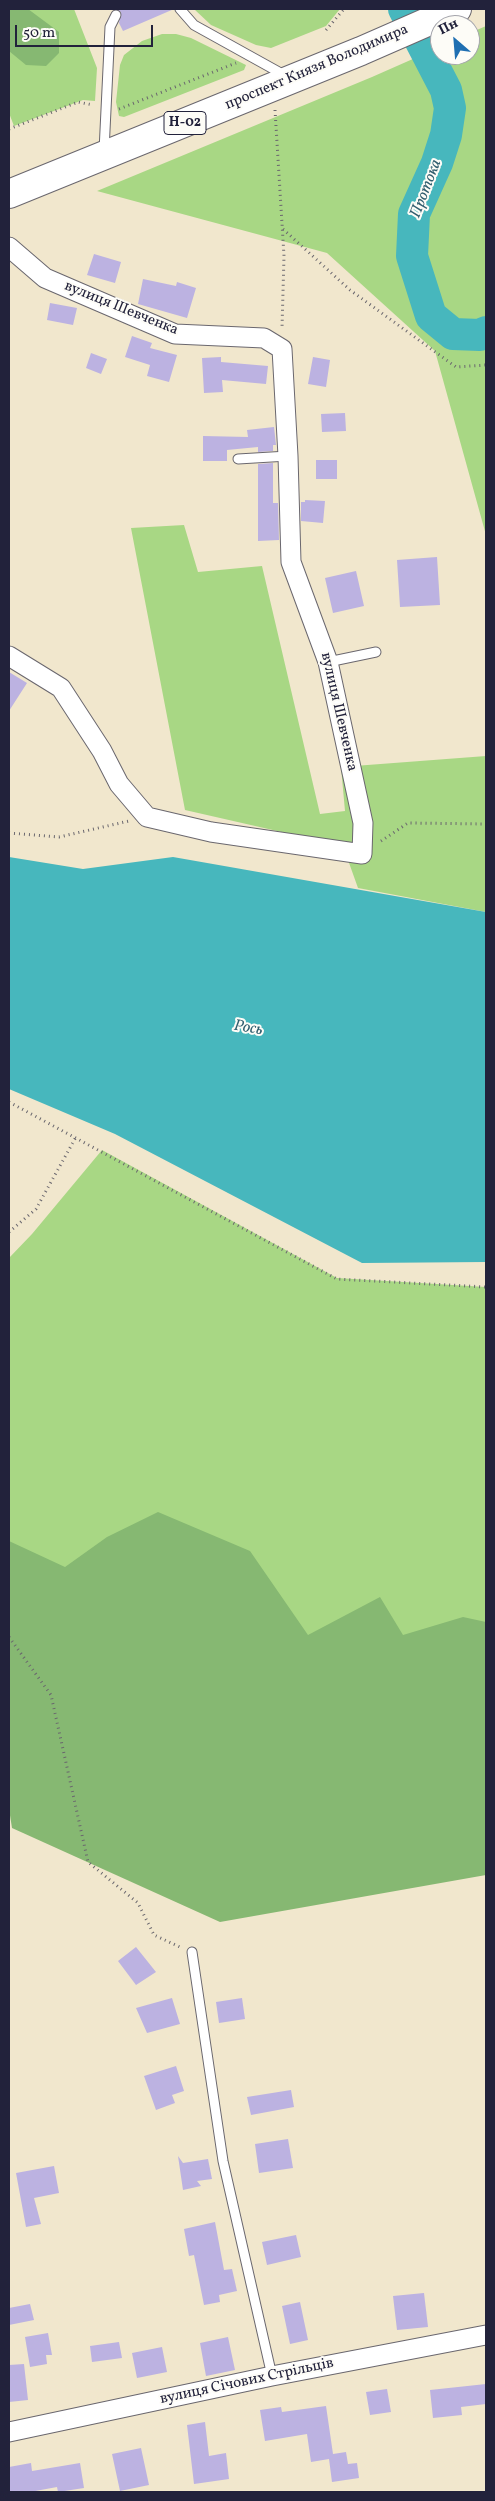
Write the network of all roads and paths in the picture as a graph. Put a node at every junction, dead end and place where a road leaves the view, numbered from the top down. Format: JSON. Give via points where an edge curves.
{"nodes":[{"id":1,"x":180,"y":9,"type":"edge"},
{"id":2,"x":344,"y":9,"type":"edge"},
{"id":3,"x":457,"y":9,"type":"edge"},
{"id":4,"x":116,"y":15,"type":"dead end"},
{"id":5,"x":326,"y":30,"type":"dead end"},
{"id":6,"x":251,"y":57,"type":"junction"},
{"id":7,"x":281,"y":82,"type":"junction"},
{"id":8,"x":106,"y":108,"type":"junction"},
{"id":9,"x":9,"y":128,"type":"edge"},
{"id":10,"x":104,"y":155,"type":"junction"},
{"id":11,"x":9,"y":194,"type":"edge"},
{"id":12,"x":283,"y":229,"type":"junction"},
{"id":13,"x":9,"y":247,"type":"edge"},
{"id":14,"x":282,"y":349,"type":"junction"},
{"id":15,"x":486,"y":365,"type":"edge"},
{"id":16,"x":288,"y":456,"type":"junction"},
{"id":17,"x":238,"y":459,"type":"dead end"},
{"id":18,"x":376,"y":652,"type":"dead end"},
{"id":19,"x":9,"y":656,"type":"edge"},
{"id":20,"x":328,"y":662,"type":"junction"},
{"id":21,"x":147,"y":817,"type":"junction"},
{"id":22,"x":486,"y":824,"type":"edge"},
{"id":23,"x":9,"y":833,"type":"edge"},
{"id":24,"x":362,"y":854,"type":"junction"},
{"id":25,"x":9,"y":1102,"type":"edge"},
{"id":26,"x":76,"y":1137,"type":"junction"},
{"id":27,"x":9,"y":1232,"type":"edge"},
{"id":28,"x":486,"y":1287,"type":"edge"},
{"id":29,"x":9,"y":1636,"type":"edge"},
{"id":30,"x":192,"y":1952,"type":"joint"},
{"id":31,"x":486,"y":2335,"type":"edge"},
{"id":32,"x":272,"y":2376,"type":"junction"},
{"id":33,"x":9,"y":2432,"type":"edge"}],
"edges":[{"from":1,"to":6,"type":"lane","via":[[194,25]]},
{"from":2,"to":5,"type":"path"},
{"from":3,"to":7,"type":"main road","name":"проспект Князя Володимира","number":"Н-02"},
{"from":4,"to":8,"type":"lane","via":[[110,27]]},
{"from":6,"to":7,"type":"lane"},
{"from":6,"to":8,"type":"path","via":[[119,109]]},
{"from":7,"to":10,"type":"main road","name":"проспект Князя Володимира","number":"Н-02"},
{"from":7,"to":12,"type":"path"},
{"from":8,"to":9,"type":"path","via":[[78,102]]},
{"from":8,"to":10,"type":"lane"},
{"from":10,"to":11,"type":"main road","name":"проспект Князя Володимира","number":"Н-02"},
{"from":12,"to":14,"type":"path"},
{"from":12,"to":15,"type":"path","via":[[350,290],[456,367]]},
{"from":13,"to":14,"type":"street","name":"вулиця Шевченка","via":[[45,278],[175,334],[264,338]]},
{"from":14,"to":16,"type":"street","name":"вулиця Шевченка"},
{"from":16,"to":17,"type":"lane"},
{"from":16,"to":20,"type":"street","name":"вулиця Шевченка","via":[[290,562]]},
{"from":18,"to":20,"type":"lane"},
{"from":19,"to":21,"type":"street","via":[[61,688],[102,751],[119,784]]},
{"from":20,"to":24,"type":"street","name":"вулиця Шевченка","via":[[363,823]]},
{"from":21,"to":23,"type":"path","via":[[59,837]]},
{"from":21,"to":24,"type":"street","via":[[211,832]]},
{"from":22,"to":24,"type":"path","via":[[408,823]]},
{"from":25,"to":26,"type":"path"},
{"from":26,"to":27,"type":"path","via":[[36,1209]]},
{"from":26,"to":28,"type":"path","via":[[337,1278]]},
{"from":29,"to":30,"type":"path","via":[[51,1695],[88,1862],[138,1903],[154,1935]]},
{"from":30,"to":32,"type":"lane","via":[[223,2161]]},
{"from":31,"to":32,"type":"street","name":"вулиця Січових Стрільців"},
{"from":32,"to":33,"type":"street","name":"вулиця Січових Стрільців"}]}
